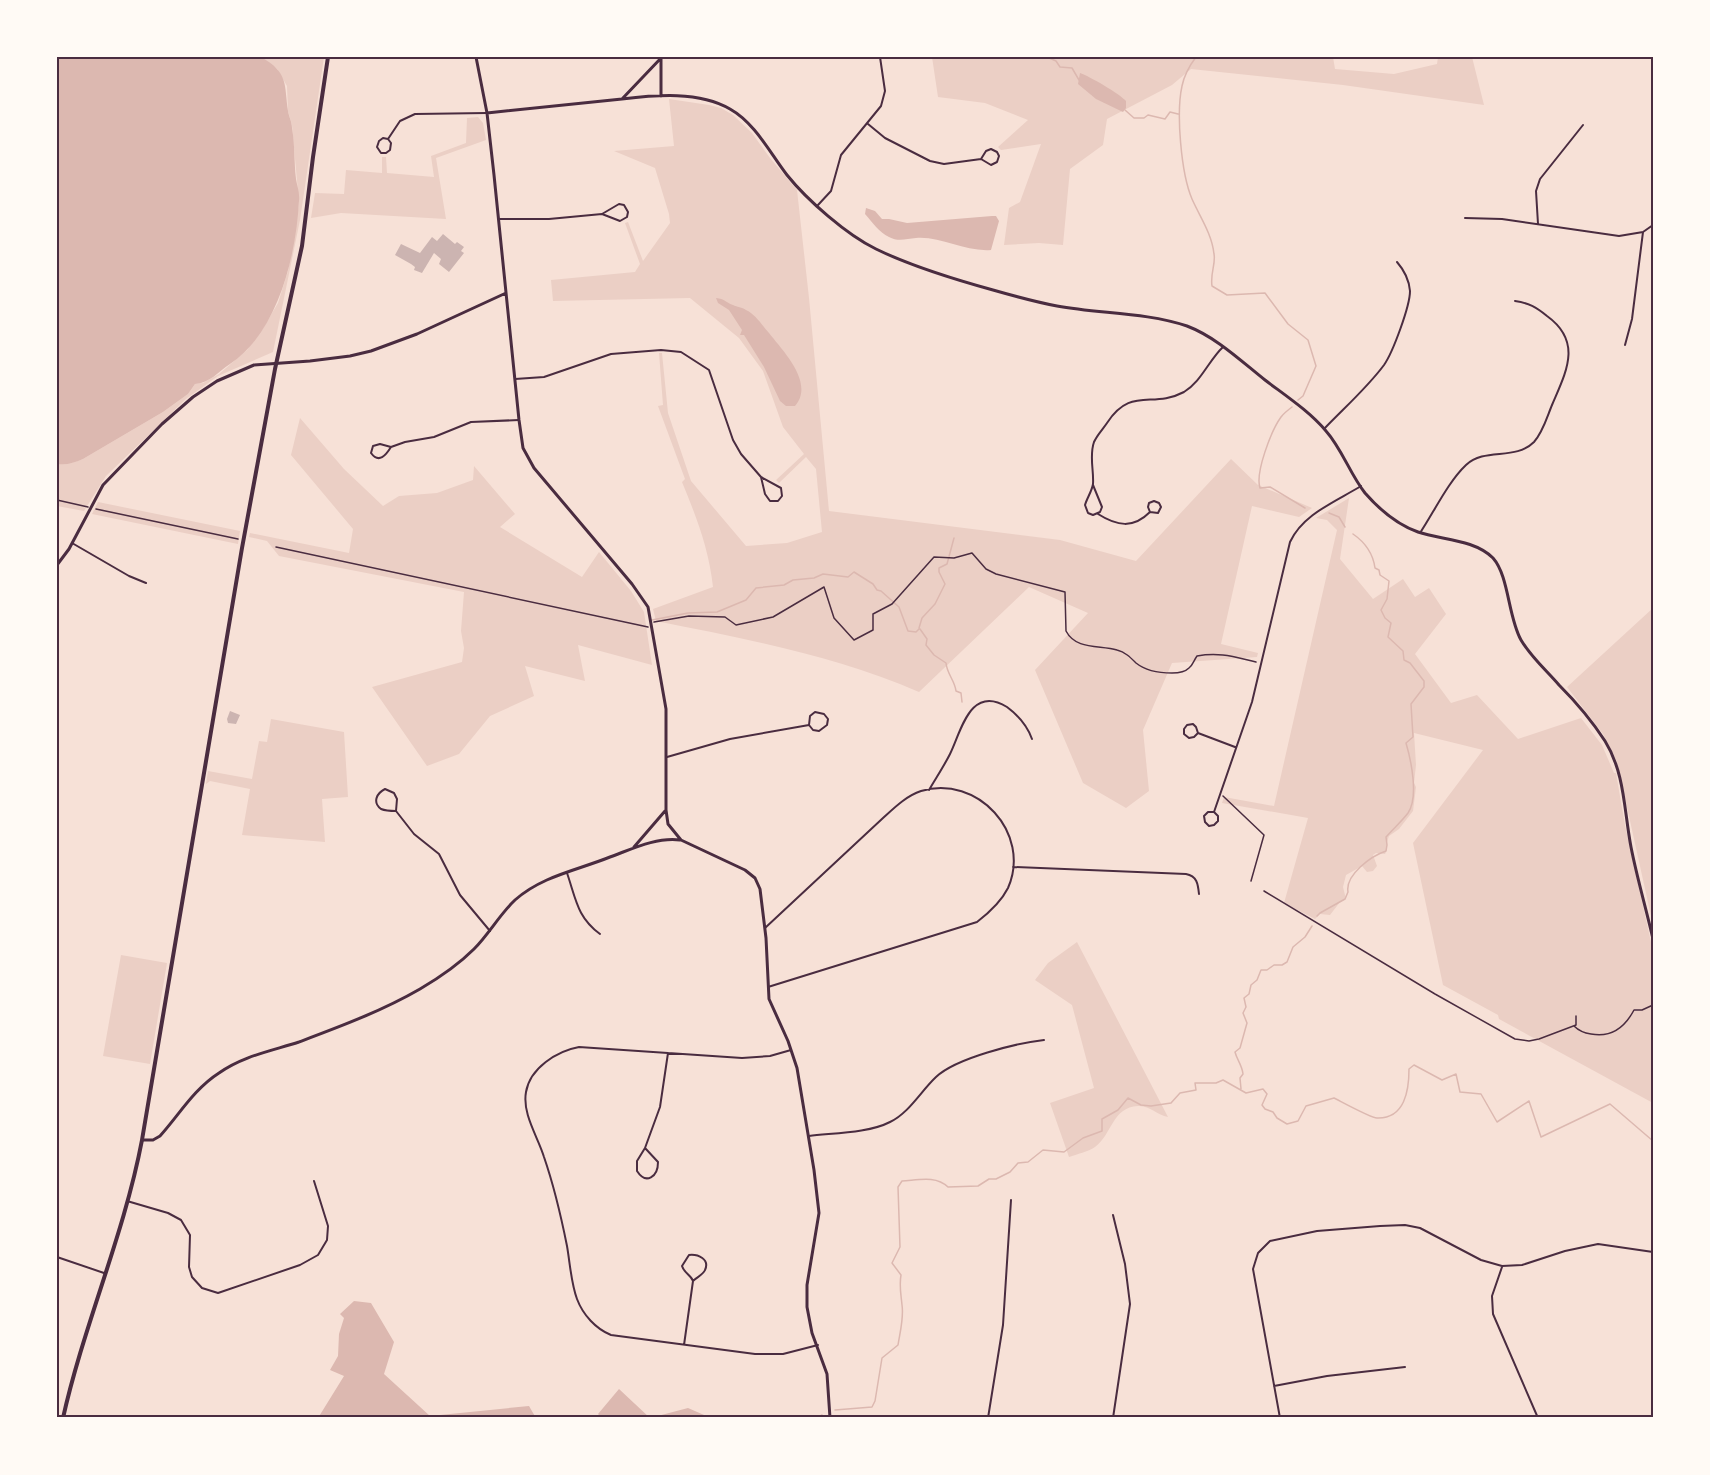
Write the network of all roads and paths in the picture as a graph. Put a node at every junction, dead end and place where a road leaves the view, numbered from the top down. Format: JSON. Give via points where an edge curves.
{"nodes":[{"id":1,"x":328,"y":57,"type":"edge"},
{"id":2,"x":476,"y":57,"type":"edge"},
{"id":3,"x":880,"y":57,"type":"edge"},
{"id":4,"x":662,"y":58,"type":"edge"},
{"id":5,"x":661,"y":96,"type":"junction"},
{"id":6,"x":622,"y":99,"type":"junction"},
{"id":7,"x":487,"y":113,"type":"junction"},
{"id":8,"x":868,"y":124,"type":"junction"},
{"id":9,"x":1583,"y":125,"type":"dead end"},
{"id":10,"x":387,"y":139,"type":"junction"},
{"id":11,"x":981,"y":159,"type":"junction"},
{"id":12,"x":818,"y":206,"type":"junction"},
{"id":13,"x":602,"y":214,"type":"junction"},
{"id":14,"x":1466,"y":218,"type":"dead end"},
{"id":15,"x":499,"y":219,"type":"junction"},
{"id":16,"x":1538,"y":224,"type":"junction"},
{"id":17,"x":1653,"y":225,"type":"edge"},
{"id":18,"x":1643,"y":232,"type":"junction"},
{"id":19,"x":1397,"y":262,"type":"dead end"},
{"id":20,"x":507,"y":293,"type":"junction"},
{"id":21,"x":1515,"y":301,"type":"dead end"},
{"id":22,"x":1625,"y":345,"type":"dead end"},
{"id":23,"x":1223,"y":347,"type":"junction"},
{"id":24,"x":276,"y":363,"type":"junction"},
{"id":25,"x":515,"y":379,"type":"junction"},
{"id":26,"x":519,"y":420,"type":"junction"},
{"id":27,"x":1324,"y":429,"type":"junction"},
{"id":28,"x":391,"y":447,"type":"junction"},
{"id":29,"x":761,"y":477,"type":"junction"},
{"id":30,"x":1093,"y":485,"type":"junction"},
{"id":31,"x":1361,"y":486,"type":"junction"},
{"id":32,"x":57,"y":500,"type":"edge"},
{"id":33,"x":88,"y":507,"type":"dead end"},
{"id":34,"x":96,"y":508,"type":"dead end"},
{"id":35,"x":1150,"y":512,"type":"junction"},
{"id":36,"x":1098,"y":514,"type":"junction"},
{"id":37,"x":1420,"y":533,"type":"junction"},
{"id":38,"x":244,"y":540,"type":"junction"},
{"id":39,"x":72,"y":543,"type":"junction"},
{"id":40,"x":276,"y":547,"type":"dead end"},
{"id":41,"x":57,"y":565,"type":"edge"},
{"id":42,"x":146,"y":583,"type":"dead end"},
{"id":43,"x":656,"y":621,"type":"dead end"},
{"id":44,"x":648,"y":627,"type":"dead end"},
{"id":45,"x":1256,"y":662,"type":"dead end"},
{"id":46,"x":809,"y":725,"type":"junction"},
{"id":47,"x":1198,"y":733,"type":"junction"},
{"id":48,"x":1032,"y":739,"type":"dead end"},
{"id":49,"x":1236,"y":747,"type":"junction"},
{"id":50,"x":667,"y":757,"type":"junction"},
{"id":51,"x":929,"y":790,"type":"junction"},
{"id":52,"x":1224,"y":796,"type":"dead end"},
{"id":53,"x":666,"y":810,"type":"junction"},
{"id":54,"x":396,"y":811,"type":"junction"},
{"id":55,"x":1214,"y":812,"type":"junction"},
{"id":56,"x":681,"y":840,"type":"junction"},
{"id":57,"x":633,"y":848,"type":"junction"},
{"id":58,"x":1014,"y":867,"type":"junction"},
{"id":59,"x":567,"y":872,"type":"junction"},
{"id":60,"x":1251,"y":881,"type":"dead end"},
{"id":61,"x":1264,"y":891,"type":"dead end"},
{"id":62,"x":1199,"y":894,"type":"dead end"},
{"id":63,"x":765,"y":928,"type":"junction"},
{"id":64,"x":489,"y":931,"type":"junction"},
{"id":65,"x":600,"y":934,"type":"dead end"},
{"id":66,"x":1653,"y":939,"type":"edge"},
{"id":67,"x":768,"y":987,"type":"junction"},
{"id":68,"x":1653,"y":1005,"type":"edge"},
{"id":69,"x":1576,"y":1016,"type":"dead end"},
{"id":70,"x":1574,"y":1026,"type":"junction"},
{"id":71,"x":1044,"y":1040,"type":"dead end"},
{"id":72,"x":791,"y":1050,"type":"junction"},
{"id":73,"x":668,"y":1053,"type":"junction"},
{"id":74,"x":809,"y":1136,"type":"junction"},
{"id":75,"x":142,"y":1140,"type":"junction"},
{"id":76,"x":645,"y":1148,"type":"junction"},
{"id":77,"x":314,"y":1180,"type":"dead end"},
{"id":78,"x":1011,"y":1200,"type":"dead end"},
{"id":79,"x":127,"y":1201,"type":"junction"},
{"id":80,"x":1113,"y":1215,"type":"dead end"},
{"id":81,"x":1653,"y":1252,"type":"edge"},
{"id":82,"x":57,"y":1257,"type":"edge"},
{"id":83,"x":1502,"y":1266,"type":"junction"},
{"id":84,"x":104,"y":1273,"type":"junction"},
{"id":85,"x":693,"y":1281,"type":"junction"},
{"id":86,"x":684,"y":1345,"type":"junction"},
{"id":87,"x":818,"y":1345,"type":"junction"},
{"id":88,"x":1405,"y":1367,"type":"dead end"},
{"id":89,"x":1274,"y":1386,"type":"junction"},
{"id":90,"x":63,"y":1418,"type":"edge"},
{"id":91,"x":830,"y":1418,"type":"edge"},
{"id":92,"x":988,"y":1418,"type":"edge"},
{"id":93,"x":1113,"y":1418,"type":"edge"},
{"id":94,"x":1280,"y":1418,"type":"edge"},
{"id":95,"x":1538,"y":1418,"type":"edge"}],
"edges":[{"from":1,"to":24,"type":"main road","via":[[303,237]]},
{"from":2,"to":7,"type":"street"},
{"from":3,"to":8,"type":"street","via":[[884,99]]},
{"from":4,"to":5,"type":"street"},
{"from":4,"to":6,"type":"street"},
{"from":5,"to":6,"type":"street"},
{"from":5,"to":12,"type":"street","via":[[716,103],[735,112],[747,121],[790,179]]},
{"from":6,"to":7,"type":"street"},
{"from":7,"to":10,"type":"street","via":[[415,114],[400,120]]},
{"from":7,"to":15,"type":"street"},
{"from":8,"to":11,"type":"street","via":[[885,138],[932,162]]},
{"from":8,"to":12,"type":"street","via":[[840,157],[832,188]]},
{"from":9,"to":16,"type":"street","via":[[1537,184]]},
{"from":10,"to":10,"type":"street","via":[[377,142],[381,153],[390,150]]},
{"from":11,"to":11,"type":"street","via":[[989,149],[999,156],[993,165]]},
{"from":12,"to":23,"type":"street","via":[[843,229],[875,249],[933,272],[1055,306],[1154,318],[1188,327]]},
{"from":13,"to":13,"type":"street","via":[[619,204],[628,212],[620,220]]},
{"from":13,"to":15,"type":"street"},
{"from":14,"to":16,"type":"street"},
{"from":15,"to":20,"type":"street"},
{"from":16,"to":18,"type":"street","via":[[1619,236]]},
{"from":17,"to":18,"type":"street"},
{"from":18,"to":22,"type":"street"},
{"from":19,"to":27,"type":"street","via":[[1406,273],[1410,291],[1391,353],[1375,376]]},
{"from":20,"to":24,"type":"street","via":[[371,351]]},
{"from":20,"to":25,"type":"street"},
{"from":21,"to":37,"type":"street","via":[[1531,304],[1563,329],[1568,349],[1564,377],[1535,440],[1517,452],[1471,461],[1458,474]]},
{"from":23,"to":27,"type":"street"},
{"from":23,"to":30,"type":"street","via":[[1184,392],[1166,398],[1131,400],[1113,413],[1093,446]]},
{"from":24,"to":38,"type":"main road"},
{"from":24,"to":39,"type":"street","via":[[254,365],[218,381],[162,424],[103,484]]},
{"from":25,"to":26,"type":"street"},
{"from":25,"to":29,"type":"street","via":[[544,377],[611,354],[681,352],[709,370],[733,440]]},
{"from":26,"to":28,"type":"street","via":[[471,422],[434,437]]},
{"from":26,"to":50,"type":"street","via":[[523,448],[534,468],[648,607],[666,709]]},
{"from":27,"to":31,"type":"street"},
{"from":28,"to":28,"type":"street","via":[[373,446],[371,453],[380,459]]},
{"from":29,"to":29,"type":"street","via":[[781,488],[778,501],[766,498]]},
{"from":30,"to":36,"type":"street","via":[[1102,504]]},
{"from":30,"to":36,"type":"street","via":[[1085,508],[1090,514]]},
{"from":31,"to":37,"type":"street","via":[[1378,507]]},
{"from":31,"to":49,"type":"street","via":[[1308,518],[1290,542],[1252,702]]},
{"from":32,"to":33,"type":"path"},
{"from":34,"to":38,"type":"path"},
{"from":35,"to":35,"type":"street","via":[[1159,512],[1159,502],[1149,503]]},
{"from":35,"to":36,"type":"street","via":[[1123,525]]},
{"from":37,"to":66,"type":"street","via":[[1470,545],[1494,560],[1521,640],[1592,723],[1612,753]]},
{"from":38,"to":75,"type":"main road"},
{"from":39,"to":41,"type":"street"},
{"from":39,"to":42,"type":"street"},
{"from":40,"to":44,"type":"path"},
{"from":43,"to":45,"type":"path","via":[[689,616],[725,617],[736,625],[773,617],[824,587],[834,618],[854,640],[873,630],[873,614],[892,604],[934,557],[954,558],[972,553],[996,574],[1065,592],[1069,637],[1088,647],[1118,650],[1147,670],[1176,673],[1191,667],[1201,655],[1223,654]]},
{"from":46,"to":46,"type":"street","via":[[812,713],[826,716],[828,722],[822,730],[813,730]]},
{"from":46,"to":50,"type":"street","via":[[730,739]]},
{"from":47,"to":47,"type":"street","via":[[1192,724],[1184,729],[1189,738]]},
{"from":47,"to":49,"type":"street"},
{"from":48,"to":51,"type":"street","via":[[1028,726],[1006,707],[981,703],[963,720],[950,754]]},
{"from":49,"to":55,"type":"street"},
{"from":50,"to":53,"type":"street"},
{"from":51,"to":58,"type":"street","via":[[951,789],[971,794],[994,811],[1007,829]]},
{"from":51,"to":63,"type":"street","via":[[898,804]]},
{"from":52,"to":60,"type":"path","via":[[1264,835]]},
{"from":53,"to":56,"type":"street","via":[[668,824]]},
{"from":53,"to":57,"type":"street"},
{"from":54,"to":54,"type":"street","via":[[380,808],[376,799],[379,792],[386,789],[394,793]]},
{"from":54,"to":64,"type":"street","via":[[414,834],[439,854],[460,895]]},
{"from":55,"to":55,"type":"street","via":[[1204,816],[1209,826],[1218,821]]},
{"from":56,"to":57,"type":"street","via":[[660,840]]},
{"from":56,"to":63,"type":"street","via":[[754,878]]},
{"from":57,"to":59,"type":"street"},
{"from":58,"to":62,"type":"street","via":[[1186,874],[1198,883]]},
{"from":58,"to":67,"type":"street","via":[[1000,902],[977,922]]},
{"from":59,"to":64,"type":"street","via":[[516,899]]},
{"from":59,"to":65,"type":"street","via":[[581,915]]},
{"from":61,"to":70,"type":"path","via":[[1515,1039],[1529,1041]]},
{"from":63,"to":67,"type":"street"},
{"from":64,"to":75,"type":"street","via":[[470,952],[412,994],[230,1066],[196,1092],[160,1136]]},
{"from":67,"to":72,"type":"street","via":[[772,1007]]},
{"from":68,"to":70,"type":"path","via":[[1634,1010],[1617,1031],[1609,1034],[1586,1034]]},
{"from":69,"to":70,"type":"path"},
{"from":71,"to":74,"type":"street","via":[[1008,1047],[947,1069],[891,1122]]},
{"from":72,"to":73,"type":"street","via":[[760,1058]]},
{"from":72,"to":74,"type":"street"},
{"from":73,"to":76,"type":"street","via":[[660,1107]]},
{"from":73,"to":86,"type":"street","via":[[566,1049],[530,1080],[526,1102],[551,1178],[578,1300],[589,1320],[604,1332]]},
{"from":74,"to":87,"type":"street","via":[[819,1213],[807,1307]]},
{"from":75,"to":79,"type":"main road"},
{"from":76,"to":76,"type":"street","via":[[658,1162],[658,1171],[647,1178],[637,1171],[637,1161]]},
{"from":77,"to":79,"type":"street","via":[[328,1226],[327,1240],[318,1255],[221,1292],[203,1289],[192,1277],[190,1235],[180,1220]]},
{"from":78,"to":92,"type":"street","via":[[1003,1324]]},
{"from":79,"to":84,"type":"main road"},
{"from":80,"to":93,"type":"street","via":[[1130,1304]]},
{"from":81,"to":83,"type":"street","via":[[1598,1244],[1522,1265]]},
{"from":82,"to":84,"type":"street"},
{"from":83,"to":89,"type":"street","via":[[1481,1260],[1420,1228],[1405,1225],[1339,1228],[1270,1241],[1258,1253],[1253,1269]]},
{"from":83,"to":95,"type":"street","via":[[1494,1289],[1493,1314]]},
{"from":84,"to":90,"type":"main road"},
{"from":85,"to":85,"type":"street","via":[[682,1266],[694,1254],[706,1264],[702,1275]]},
{"from":85,"to":86,"type":"street"},
{"from":86,"to":87,"type":"street","via":[[768,1354]]},
{"from":87,"to":91,"type":"street","via":[[827,1374]]},
{"from":88,"to":89,"type":"street"},
{"from":89,"to":94,"type":"street"}]}
